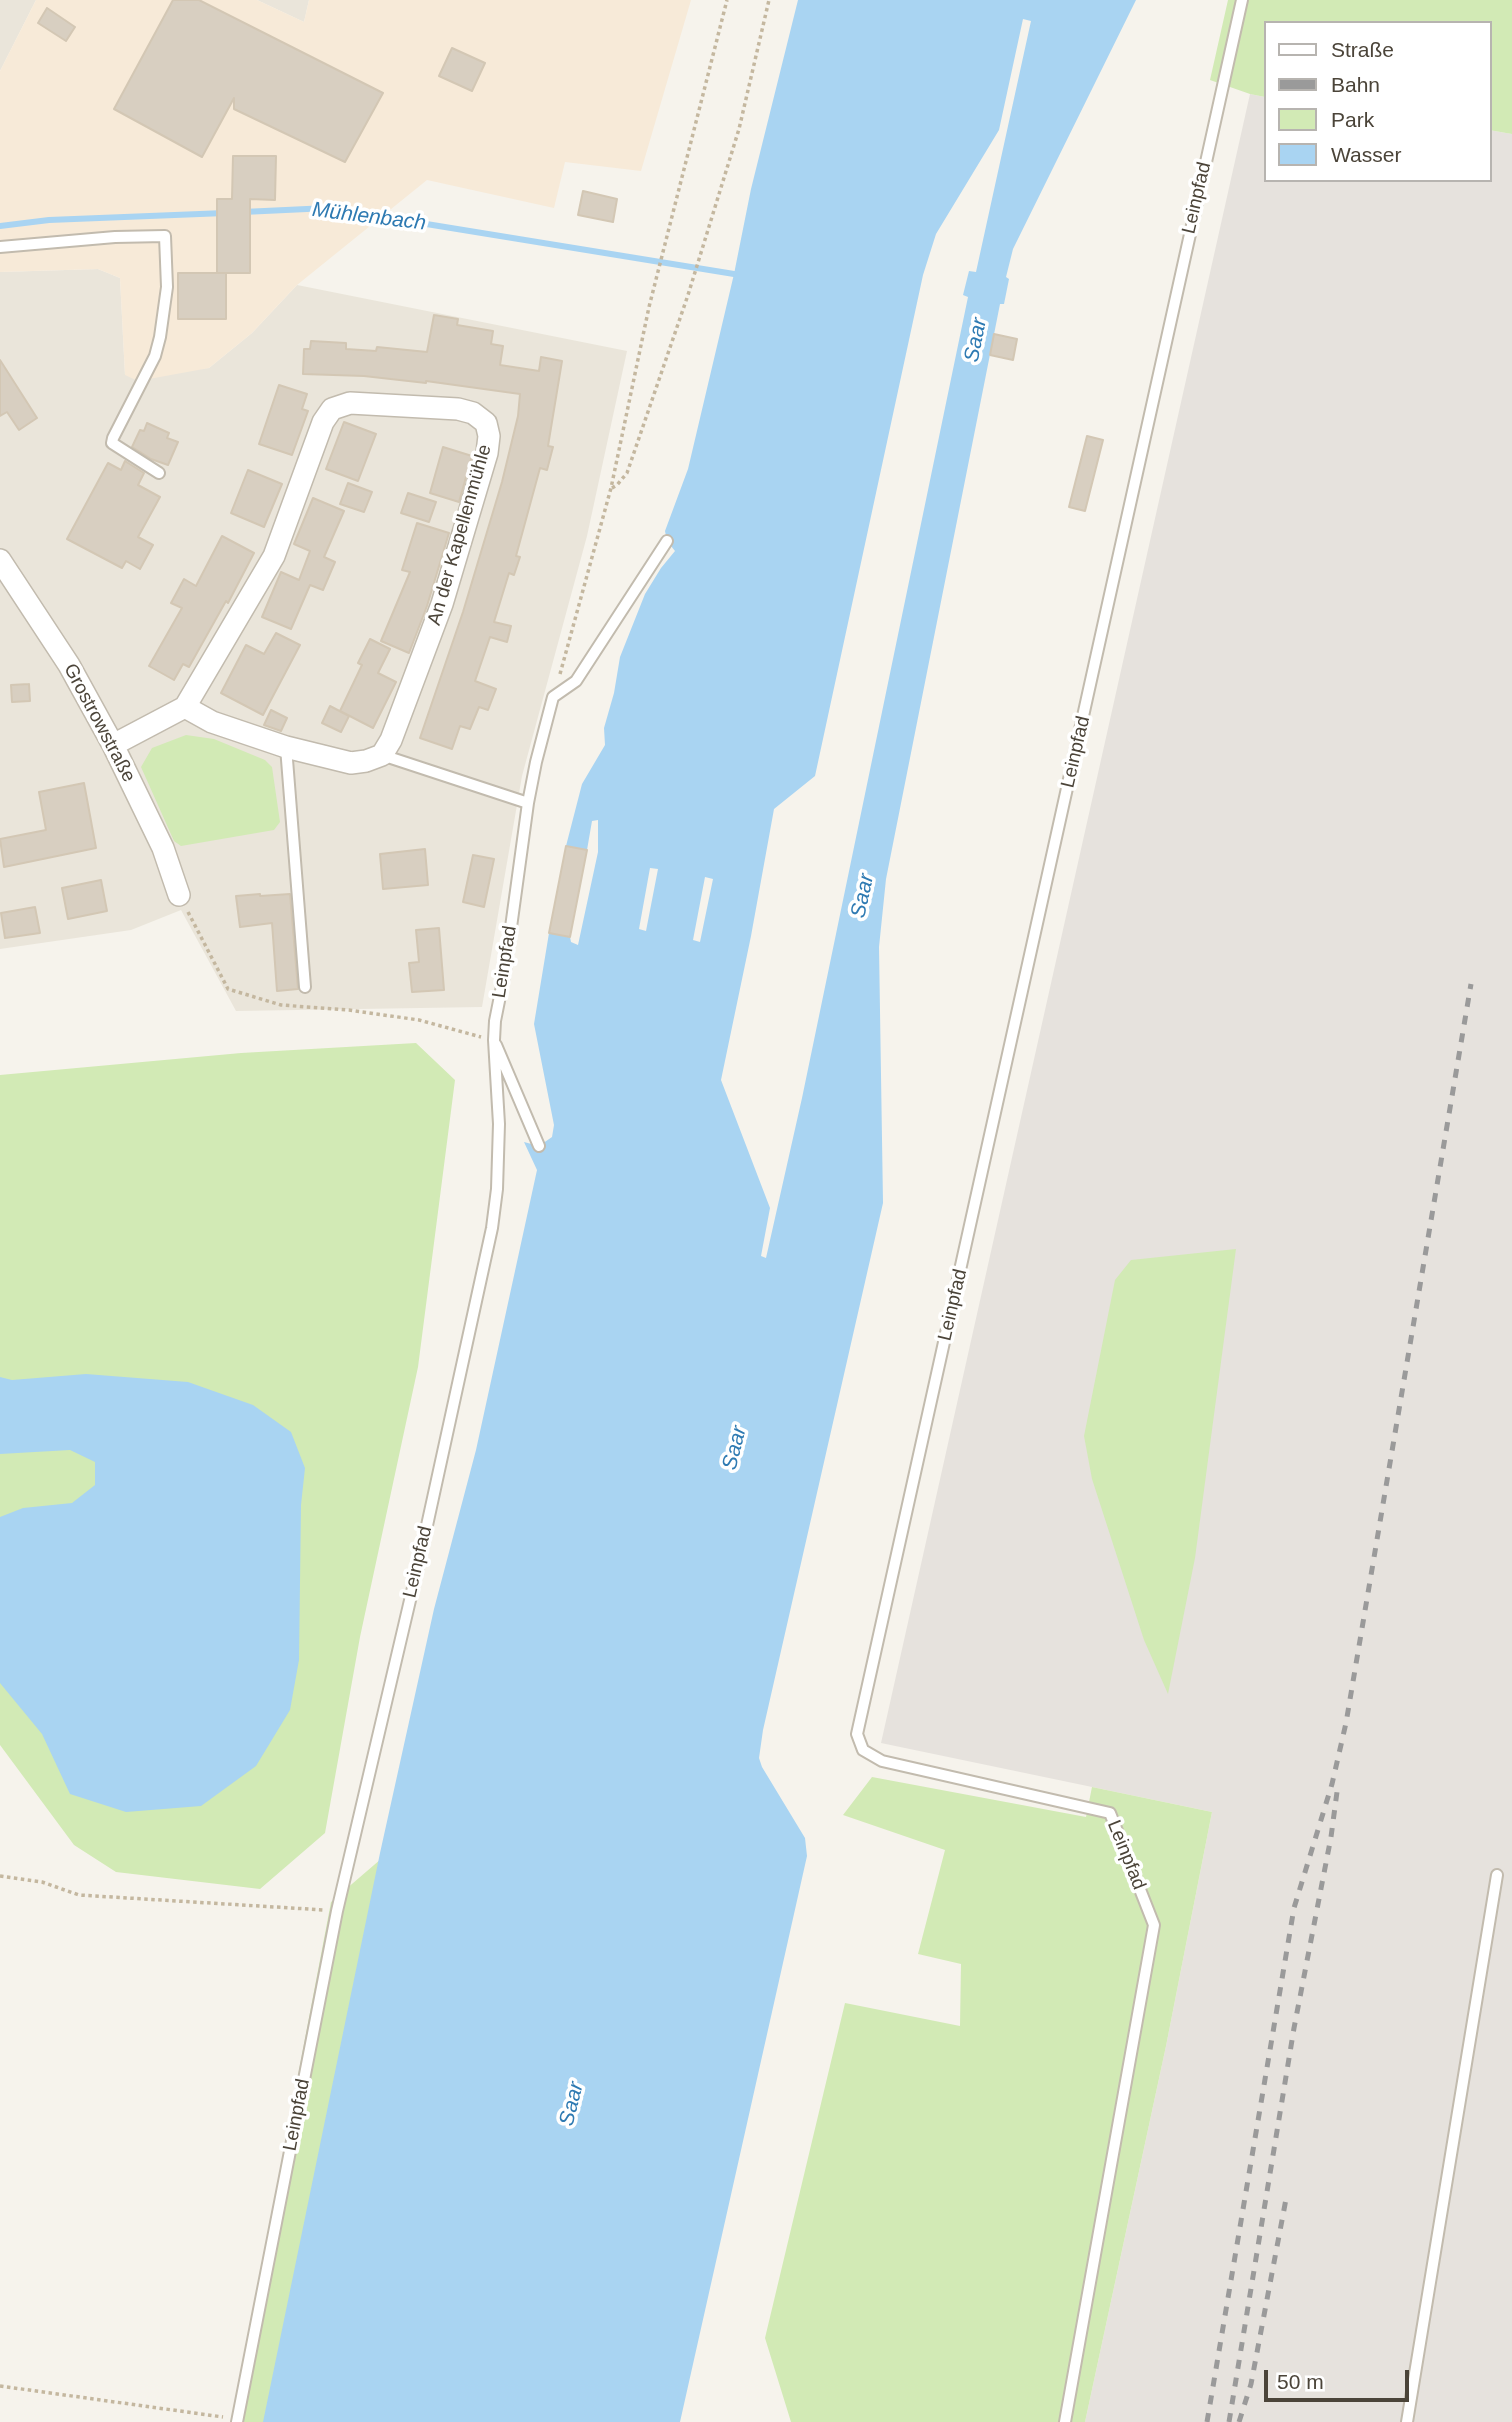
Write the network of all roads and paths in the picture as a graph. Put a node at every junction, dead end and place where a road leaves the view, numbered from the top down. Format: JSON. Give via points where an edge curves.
{"nodes":[{"id":1,"x":727,"y":0,"type":"edge"},
{"id":2,"x":769,"y":0,"type":"edge"},
{"id":3,"x":1242,"y":0,"type":"edge"},
{"id":4,"x":0,"y":247,"type":"edge"},
{"id":5,"x":159,"y":473,"type":"dead end"},
{"id":6,"x":611,"y":488,"type":"junction"},
{"id":7,"x":667,"y":541,"type":"dead end"},
{"id":8,"x":0,"y":561,"type":"edge"},
{"id":9,"x":553,"y":696,"type":"junction"},
{"id":10,"x":185,"y":707,"type":"junction"},
{"id":11,"x":113,"y":745,"type":"junction"},
{"id":12,"x":286,"y":747,"type":"junction"},
{"id":13,"x":382,"y":755,"type":"junction"},
{"id":14,"x":528,"y":803,"type":"junction"},
{"id":15,"x":179,"y":895,"type":"joint"},
{"id":16,"x":305,"y":987,"type":"dead end"},
{"id":17,"x":494,"y":1040,"type":"junction"},
{"id":18,"x":540,"y":1146,"type":"dead end"},
{"id":19,"x":1497,"y":1875,"type":"dead end"},
{"id":20,"x":0,"y":1876,"type":"edge"},
{"id":21,"x":337,"y":1911,"type":"junction"},
{"id":22,"x":0,"y":2386,"type":"edge"},
{"id":23,"x":238,"y":2420,"type":"edge"},
{"id":24,"x":1065,"y":2422,"type":"edge"},
{"id":25,"x":1406,"y":2422,"type":"edge"}],
"edges":[{"from":1,"to":6,"type":"path","via":[[649,307]]},
{"from":2,"to":6,"type":"path","via":[[739,129],[688,295],[627,473]]},
{"from":3,"to":24,"type":"lane","name":"Leinpfad","via":[[857,1734],[863,1750],[882,1761],[1110,1813],[1154,1925]]},
{"from":4,"to":5,"type":"lane","via":[[165,236],[167,287],[160,337],[112,443]]},
{"from":6,"to":9,"type":"path"},
{"from":7,"to":9,"type":"lane","via":[[576,681]]},
{"from":8,"to":11,"type":"street","name":"Grostrowstraße","via":[[69,665]]},
{"from":9,"to":14,"type":"lane","name":"Leinpfad"},
{"from":10,"to":11,"type":"street"},
{"from":10,"to":12,"type":"street","via":[[212,722]]},
{"from":10,"to":13,"type":"street","name":"An der Kapellenmühle","via":[[274,556],[323,422],[332,409],[350,403],[458,409],[486,423],[486,453],[442,604]]},
{"from":11,"to":15,"type":"street","name":"Grostrowstraße","via":[[163,848]]},
{"from":12,"to":13,"type":"street","via":[[351,763]]},
{"from":12,"to":16,"type":"lane"},
{"from":13,"to":14,"type":"lane"},
{"from":14,"to":17,"type":"lane","name":"Leinpfad"},
{"from":15,"to":17,"type":"path","via":[[228,989],[281,1005],[419,1020]]},
{"from":17,"to":18,"type":"lane"},
{"from":17,"to":21,"type":"lane","name":"Leinpfad","via":[[499,1124],[492,1228]]},
{"from":19,"to":25,"type":"lane"},
{"from":20,"to":21,"type":"path","via":[[43,1882],[79,1895]]},
{"from":21,"to":23,"type":"lane","name":"Leinpfad"},
{"from":22,"to":23,"type":"path"}]}
